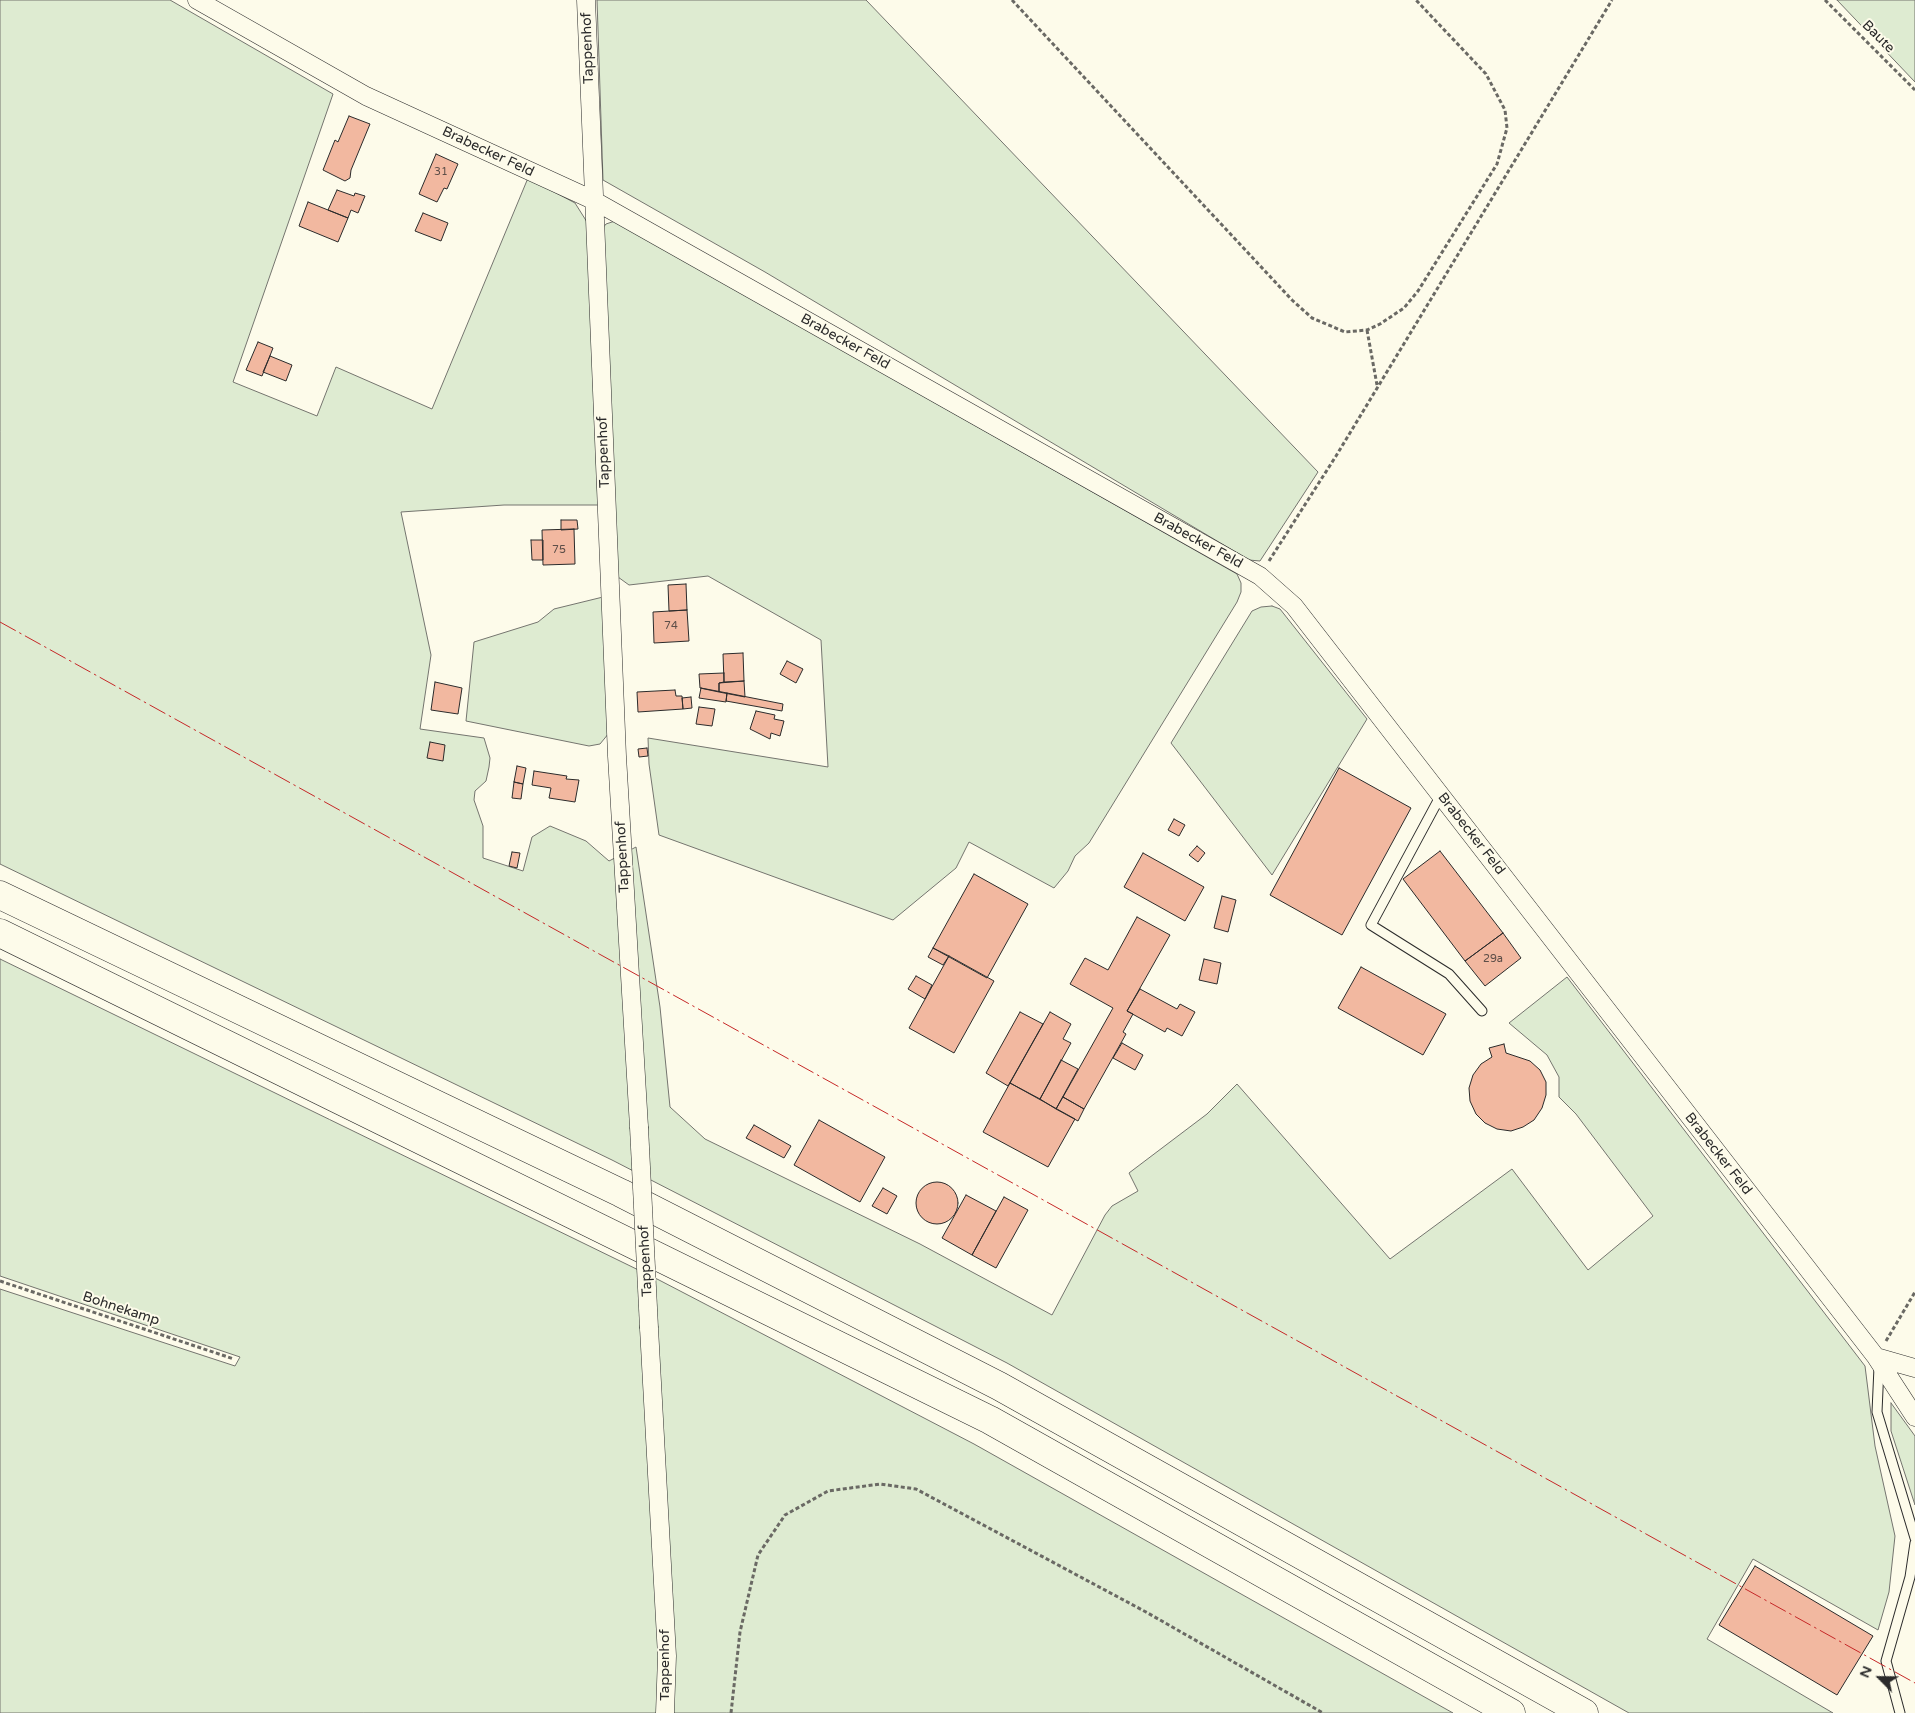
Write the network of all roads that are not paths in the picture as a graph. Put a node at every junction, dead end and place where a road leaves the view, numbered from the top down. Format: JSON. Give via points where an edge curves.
{"nodes":[{"id":1,"x":197,"y":0,"type":"edge"},
{"id":2,"x":586,"y":0,"type":"edge"},
{"id":3,"x":593,"y":200,"type":"junction"},
{"id":4,"x":1441,"y":795,"type":"junction"},
{"id":5,"x":0,"y":894,"type":"edge"},
{"id":6,"x":0,"y":934,"type":"edge"},
{"id":7,"x":1482,"y":1011,"type":"dead end"},
{"id":8,"x":1878,"y":1359,"type":"junction"},
{"id":9,"x":1915,"y":1368,"type":"edge"},
{"id":10,"x":1915,"y":1417,"type":"edge"},
{"id":11,"x":1915,"y":1538,"type":"edge"},
{"id":12,"x":1915,"y":1543,"type":"edge"},
{"id":13,"x":665,"y":1713,"type":"edge"},
{"id":14,"x":1511,"y":1713,"type":"edge"},
{"id":15,"x":1584,"y":1713,"type":"edge"},
{"id":16,"x":1900,"y":1713,"type":"edge"}],
"edges":[{"from":1,"to":3,"type":"street","name":"Brabecker Feld","via":[[366,96]]},
{"from":2,"to":3,"type":"street","name":"Tappenhof"},
{"from":3,"to":4,"type":"street","name":"Brabecker Feld","via":[[1260,576],[1294,606]]},
{"from":3,"to":13,"type":"street","name":"Tappenhof","bridge":true,"via":[[616,756],[668,1656]]},
{"from":4,"to":7,"type":"lane","via":[[1371,925],[1449,974]]},
{"from":4,"to":8,"type":"street","name":"Brabecker Feld"},
{"from":5,"to":15,"type":"highway","via":[[621,1193],[999,1386]]},
{"from":6,"to":14,"type":"highway","via":[[990,1420]]},
{"from":8,"to":9,"type":"street"},
{"from":8,"to":10,"type":"street","name":"Brabecker Feld"},
{"from":8,"to":11,"type":"lane","via":[[1877,1412]]},
{"from":12,"to":16,"type":"lane","via":[[1910,1577],[1886,1661]]}]}
